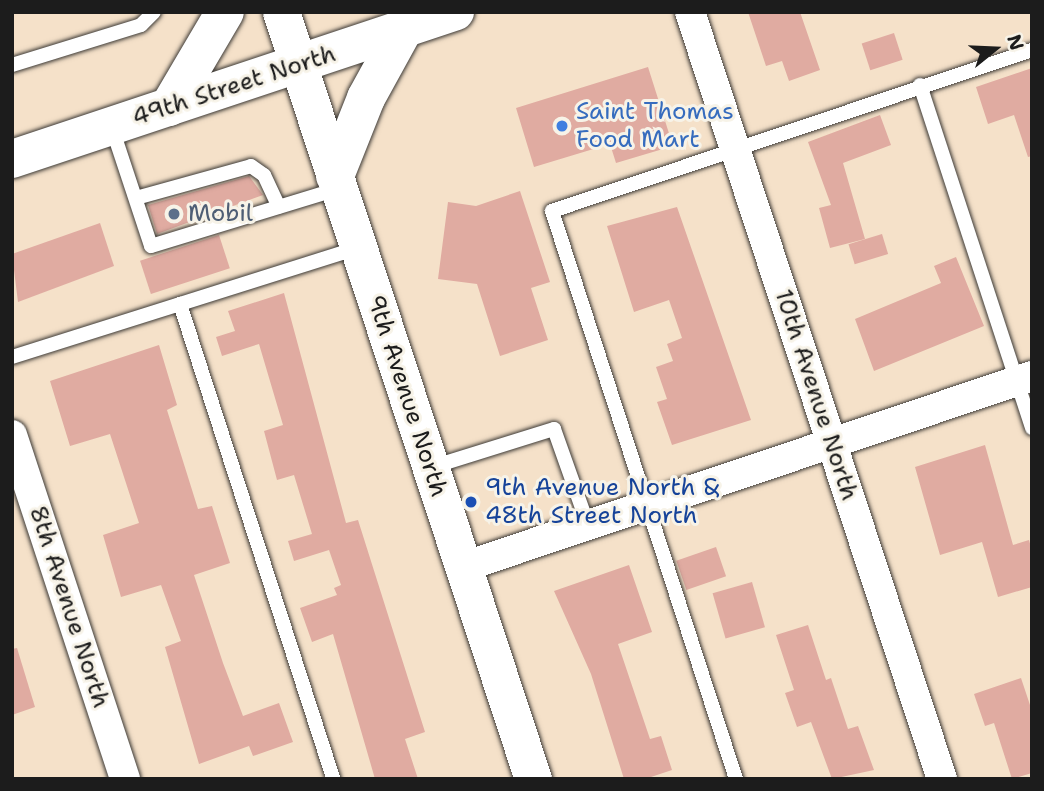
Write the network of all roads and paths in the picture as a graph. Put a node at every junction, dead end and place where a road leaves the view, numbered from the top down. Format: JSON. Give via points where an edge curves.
{"nodes":[{"id":1,"x":153,"y":12,"type":"edge"},
{"id":2,"x":225,"y":12,"type":"edge"},
{"id":3,"x":281,"y":12,"type":"edge"},
{"id":4,"x":455,"y":12,"type":"edge"},
{"id":5,"x":690,"y":12,"type":"edge"},
{"id":6,"x":389,"y":21,"type":"edge"},
{"id":7,"x":1032,"y":50,"type":"edge"},
{"id":8,"x":298,"y":64,"type":"junction"},
{"id":9,"x":12,"y":65,"type":"edge"},
{"id":10,"x":920,"y":85,"type":"junction"},
{"id":11,"x":169,"y":107,"type":"junction"},
{"id":12,"x":111,"y":127,"type":"junction"},
{"id":13,"x":734,"y":147,"type":"junction"},
{"id":14,"x":12,"y":159,"type":"edge"},
{"id":15,"x":337,"y":183,"type":"junction"},
{"id":16,"x":136,"y":198,"type":"junction"},
{"id":17,"x":279,"y":207,"type":"junction"},
{"id":18,"x":358,"y":248,"type":"junction"},
{"id":19,"x":180,"y":304,"type":"junction"},
{"id":20,"x":12,"y":357,"type":"edge"},
{"id":21,"x":1024,"y":379,"type":"edge"},
{"id":22,"x":1032,"y":428,"type":"edge"},
{"id":23,"x":12,"y":435,"type":"edge"},
{"id":24,"x":832,"y":444,"type":"junction"},
{"id":25,"x":430,"y":467,"type":"junction"},
{"id":26,"x":648,"y":506,"type":"junction"},
{"id":27,"x":589,"y":525,"type":"junction"},
{"id":28,"x":463,"y":567,"type":"junction"},
{"id":29,"x":125,"y":779,"type":"edge"},
{"id":30,"x":333,"y":779,"type":"edge"},
{"id":31,"x":533,"y":779,"type":"edge"},
{"id":32,"x":736,"y":779,"type":"edge"},
{"id":33,"x":942,"y":779,"type":"edge"}],
"edges":[{"from":1,"to":9,"type":"lane","via":[[141,25]]},
{"from":2,"to":11,"type":"main road"},
{"from":3,"to":8,"type":"street","name":"9th Avenue North"},
{"from":4,"to":6,"type":"main road","name":"49th Street North"},
{"from":5,"to":13,"type":"street","name":"10th Avenue North"},
{"from":6,"to":8,"type":"main road","name":"49th Street North"},
{"from":6,"to":15,"type":"main road"},
{"from":7,"to":10,"type":"lane"},
{"from":8,"to":11,"type":"main road","name":"49th Street North"},
{"from":8,"to":15,"type":"street","name":"9th Avenue North"},
{"from":10,"to":13,"type":"lane"},
{"from":10,"to":21,"type":"lane"},
{"from":11,"to":12,"type":"main road","name":"49th Street North"},
{"from":12,"to":14,"type":"main road","name":"49th Street North"},
{"from":12,"to":16,"type":"lane"},
{"from":13,"to":24,"type":"street","name":"10th Avenue North"},
{"from":13,"to":26,"type":"lane","via":[[552,211]]},
{"from":15,"to":17,"type":"lane"},
{"from":15,"to":18,"type":"street","name":"9th Avenue North"},
{"from":16,"to":17,"type":"lane","via":[[251,166],[264,175]]},
{"from":16,"to":17,"type":"lane","via":[[151,246]]},
{"from":18,"to":19,"type":"lane"},
{"from":18,"to":25,"type":"street","name":"9th Avenue North"},
{"from":19,"to":20,"type":"lane"},
{"from":19,"to":30,"type":"lane"},
{"from":21,"to":22,"type":"lane"},
{"from":21,"to":24,"type":"street"},
{"from":23,"to":29,"type":"street","name":"8th Avenue North"},
{"from":24,"to":26,"type":"street"},
{"from":24,"to":33,"type":"street","name":"10th Avenue North"},
{"from":25,"to":27,"type":"lane","via":[[554,429]]},
{"from":25,"to":28,"type":"street","name":"9th Avenue North"},
{"from":26,"to":27,"type":"street"},
{"from":26,"to":32,"type":"lane"},
{"from":27,"to":28,"type":"street"},
{"from":28,"to":31,"type":"street","name":"9th Avenue North"}]}
